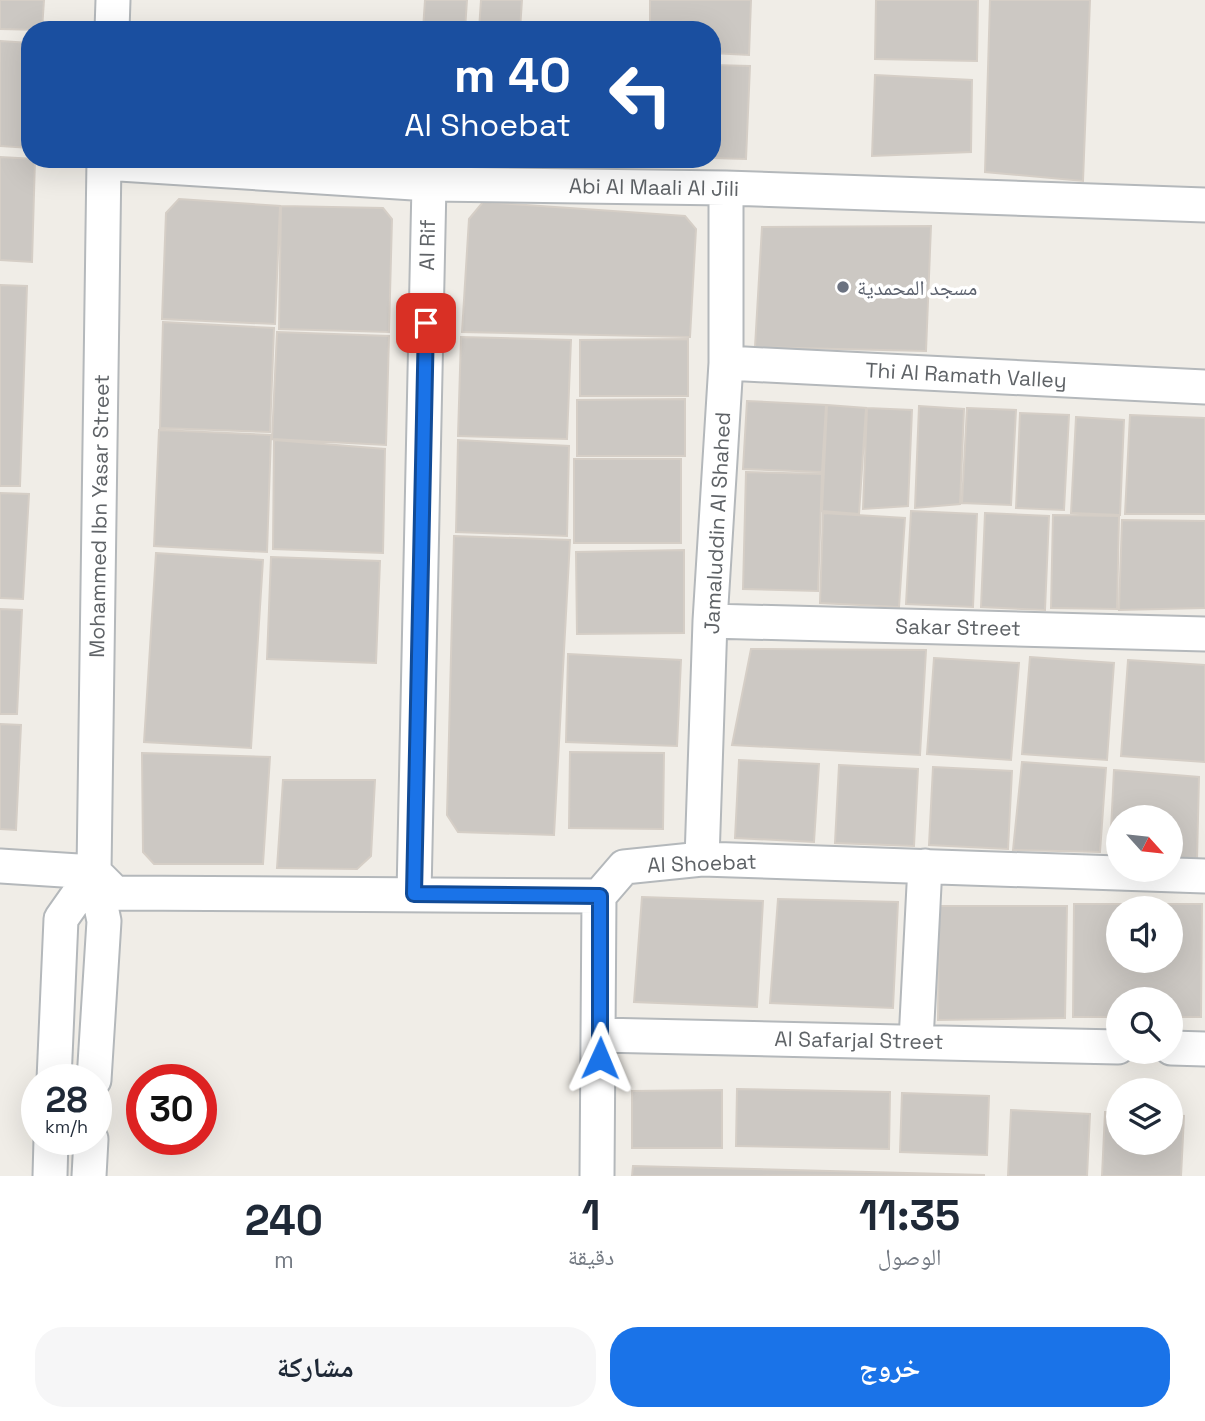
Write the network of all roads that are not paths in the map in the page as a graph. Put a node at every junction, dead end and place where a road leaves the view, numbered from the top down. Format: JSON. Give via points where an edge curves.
{"nodes":[{"id":1,"x":113,"y":0,"type":"edge"},
{"id":2,"x":112,"y":21,"type":"edge"},
{"id":3,"x":104,"y":168,"type":"edge"},
{"id":4,"x":203,"y":168,"type":"edge"},
{"id":5,"x":429,"y":184,"type":"junction"},
{"id":6,"x":726,"y":188,"type":"junction"},
{"id":7,"x":1205,"y":205,"type":"edge"},
{"id":8,"x":726,"y":363,"type":"junction"},
{"id":9,"x":1205,"y":387,"type":"edge"},
{"id":10,"x":710,"y":621,"type":"junction"},
{"id":11,"x":1205,"y":634,"type":"edge"},
{"id":12,"x":702,"y":859,"type":"junction"},
{"id":13,"x":0,"y":866,"type":"edge"},
{"id":14,"x":925,"y":866,"type":"junction"},
{"id":15,"x":94,"y":872,"type":"junction"},
{"id":16,"x":1205,"y":876,"type":"edge"},
{"id":17,"x":414,"y":894,"type":"junction"},
{"id":18,"x":600,"y":896,"type":"junction"},
{"id":19,"x":600,"y":1035,"type":"junction"},
{"id":20,"x":916,"y":1041,"type":"junction"},
{"id":21,"x":1106,"y":1047,"type":"edge"},
{"id":22,"x":1183,"y":1048,"type":"edge"},
{"id":23,"x":1205,"y":1049,"type":"edge"},
{"id":24,"x":55,"y":1064,"type":"edge"},
{"id":25,"x":95,"y":1064,"type":"edge"},
{"id":26,"x":51,"y":1155,"type":"edge"},
{"id":27,"x":90,"y":1155,"type":"edge"},
{"id":28,"x":50,"y":1176,"type":"edge"},
{"id":29,"x":89,"y":1176,"type":"edge"},
{"id":30,"x":597,"y":1176,"type":"edge"}],
"edges":[{"from":1,"to":2,"type":"street"},
{"from":3,"to":15,"type":"street","name":"Mohammed Ibn Yasar Street"},
{"from":4,"to":5,"type":"street","name":"Abi Al Maali Al Jili"},
{"from":5,"to":6,"type":"street","name":"Abi Al Maali Al Jili"},
{"from":5,"to":17,"type":"street","name":"Al Rif"},
{"from":6,"to":7,"type":"street","name":"Abi Al Maali Al Jili"},
{"from":6,"to":8,"type":"street","name":"Jamaluddin Al Shahed"},
{"from":8,"to":9,"type":"street","name":"Thi Al Ramath Valley"},
{"from":8,"to":10,"type":"street","name":"Jamaluddin Al Shahed"},
{"from":10,"to":11,"type":"street","name":"Sakar Street"},
{"from":10,"to":12,"type":"street","name":"Jamaluddin Al Shahed"},
{"from":12,"to":14,"type":"street","name":"Al Shoebat"},
{"from":12,"to":18,"type":"street","name":"Al Shoebat","via":[[624,867]]},
{"from":13,"to":15,"type":"street"},
{"from":14,"to":16,"type":"street","name":"Al Shoebat"},
{"from":14,"to":20,"type":"street"},
{"from":15,"to":17,"type":"street","via":[[115,892]]},
{"from":15,"to":24,"type":"street","via":[[61,919]]},
{"from":15,"to":25,"type":"street","name":"Mohammed Ibn Yasar Street","via":[[104,922]]},
{"from":17,"to":18,"type":"street"},
{"from":18,"to":19,"type":"street"},
{"from":19,"to":20,"type":"street","name":"Al Safarjal Street"},
{"from":19,"to":30,"type":"street"},
{"from":20,"to":21,"type":"street","name":"Al Safarjal Street"},
{"from":22,"to":23,"type":"street"},
{"from":26,"to":28,"type":"street"},
{"from":27,"to":29,"type":"street"}]}
